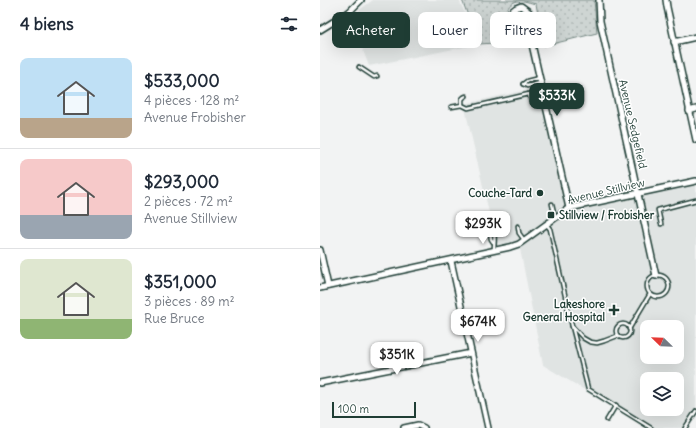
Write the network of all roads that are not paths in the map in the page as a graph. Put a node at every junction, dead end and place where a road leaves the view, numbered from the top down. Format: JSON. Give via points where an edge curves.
{"nodes":[{"id":1,"x":361,"y":0,"type":"edge"},
{"id":2,"x":599,"y":0,"type":"edge"},
{"id":3,"x":666,"y":0,"type":"edge"},
{"id":4,"x":320,"y":30,"type":"edge"},
{"id":5,"x":529,"y":31,"type":"joint"},
{"id":6,"x":696,"y":37,"type":"edge"},
{"id":7,"x":674,"y":42,"type":"junction"},
{"id":8,"x":533,"y":48,"type":"edge"},
{"id":9,"x":360,"y":67,"type":"dead end"},
{"id":10,"x":377,"y":76,"type":"dead end"},
{"id":11,"x":540,"y":80,"type":"junction"},
{"id":12,"x":543,"y":91,"type":"junction"},
{"id":13,"x":529,"y":94,"type":"junction"},
{"id":14,"x":466,"y":96,"type":"dead end"},
{"id":15,"x":531,"y":102,"type":"dead end"},
{"id":16,"x":462,"y":105,"type":"junction"},
{"id":17,"x":451,"y":107,"type":"dead end"},
{"id":18,"x":696,"y":109,"type":"edge"},
{"id":19,"x":689,"y":111,"type":"junction"},
{"id":20,"x":696,"y":140,"type":"edge"},
{"id":21,"x":696,"y":181,"type":"edge"},
{"id":22,"x":639,"y":194,"type":"junction"},
{"id":23,"x":696,"y":200,"type":"edge"},
{"id":24,"x":552,"y":204,"type":"dead end"},
{"id":25,"x":569,"y":208,"type":"junction"},
{"id":26,"x":555,"y":218,"type":"junction"},
{"id":27,"x":489,"y":224,"type":"dead end"},
{"id":28,"x":546,"y":224,"type":"junction"},
{"id":29,"x":661,"y":224,"type":"dead end"},
{"id":30,"x":518,"y":226,"type":"dead end"},
{"id":31,"x":524,"y":240,"type":"junction"},
{"id":32,"x":320,"y":250,"type":"edge"},
{"id":33,"x":494,"y":251,"type":"junction"},
{"id":34,"x":451,"y":261,"type":"junction"},
{"id":35,"x":656,"y":276,"type":"junction"},
{"id":36,"x":328,"y":286,"type":"junction"},
{"id":37,"x":320,"y":288,"type":"edge"},
{"id":38,"x":650,"y":294,"type":"junction"},
{"id":39,"x":572,"y":326,"type":"junction"},
{"id":40,"x":629,"y":329,"type":"junction"},
{"id":41,"x":617,"y":336,"type":"junction"},
{"id":42,"x":471,"y":353,"type":"junction"},
{"id":43,"x":320,"y":383,"type":"edge"},
{"id":44,"x":616,"y":405,"type":"junction"},
{"id":45,"x":696,"y":411,"type":"edge"},
{"id":46,"x":607,"y":420,"type":"dead end"},
{"id":47,"x":404,"y":428,"type":"edge"},
{"id":48,"x":424,"y":428,"type":"edge"},
{"id":49,"x":488,"y":428,"type":"edge"},
{"id":50,"x":651,"y":428,"type":"edge"},
{"id":51,"x":685,"y":428,"type":"edge"}],
"edges":[{"from":1,"to":4,"type":"street","via":[[349,12]]},
{"from":2,"to":22,"type":"street","name":"Avenue Sedgefield","via":[[600,21]]},
{"from":3,"to":7,"type":"street"},
{"from":5,"to":5,"type":"street","via":[[529,12],[521,6],[516,8],[511,12],[513,22]]},
{"from":6,"to":7,"type":"street"},
{"from":7,"to":19,"type":"street"},
{"from":8,"to":11,"type":"street"},
{"from":9,"to":10,"type":"lane","via":[[374,77]]},
{"from":11,"to":11,"type":"lane","via":[[527,81],[523,84],[527,86]]},
{"from":11,"to":12,"type":"street"},
{"from":12,"to":13,"type":"lane"},
{"from":12,"to":25,"type":"street"},
{"from":13,"to":15,"type":"lane"},
{"from":13,"to":16,"type":"lane","via":[[468,108]]},
{"from":14,"to":16,"type":"lane","via":[[462,99]]},
{"from":16,"to":17,"type":"lane"},
{"from":18,"to":19,"type":"street"},
{"from":19,"to":20,"type":"street"},
{"from":21,"to":22,"type":"street","name":"Avenue Stillview"},
{"from":22,"to":25,"type":"street","name":"Avenue Stillview"},
{"from":22,"to":35,"type":"street","name":"Avenue Sedgefield"},
{"from":23,"to":29,"type":"lane","via":[[658,210]]},
{"from":24,"to":26,"type":"lane"},
{"from":25,"to":26,"type":"street","name":"Avenue Stillview"},
{"from":26,"to":28,"type":"street","name":"Avenue Stillview"},
{"from":27,"to":33,"type":"lane","via":[[493,228],[495,238]]},
{"from":28,"to":31,"type":"street","name":"Avenue Stillview"},
{"from":28,"to":39,"type":"lane","via":[[550,229]]},
{"from":30,"to":31,"type":"lane"},
{"from":31,"to":33,"type":"street","name":"Avenue Stillview","via":[[520,244]]},
{"from":32,"to":36,"type":"street"},
{"from":33,"to":34,"type":"street","name":"Avenue Stillview"},
{"from":34,"to":36,"type":"street","name":"Avenue Stillview"},
{"from":34,"to":42,"type":"street"},
{"from":35,"to":38,"type":"lane","via":[[648,282]]},
{"from":35,"to":38,"type":"lane","via":[[666,279],[669,289],[661,297]]},
{"from":36,"to":37,"type":"street","name":"Avenue Stillview"},
{"from":38,"to":40,"type":"lane"},
{"from":39,"to":41,"type":"lane","via":[[590,342],[597,343]]},
{"from":39,"to":44,"type":"lane","via":[[588,389]]},
{"from":40,"to":41,"type":"lane","via":[[629,334],[625,338]]},
{"from":40,"to":41,"type":"lane","via":[[626,325],[620,325],[616,328]]},
{"from":42,"to":43,"type":"street"},
{"from":42,"to":49,"type":"street"},
{"from":44,"to":46,"type":"lane"},
{"from":44,"to":50,"type":"lane"},
{"from":45,"to":51,"type":"lane"},
{"from":47,"to":48,"type":"street","via":[[418,425]]}]}
